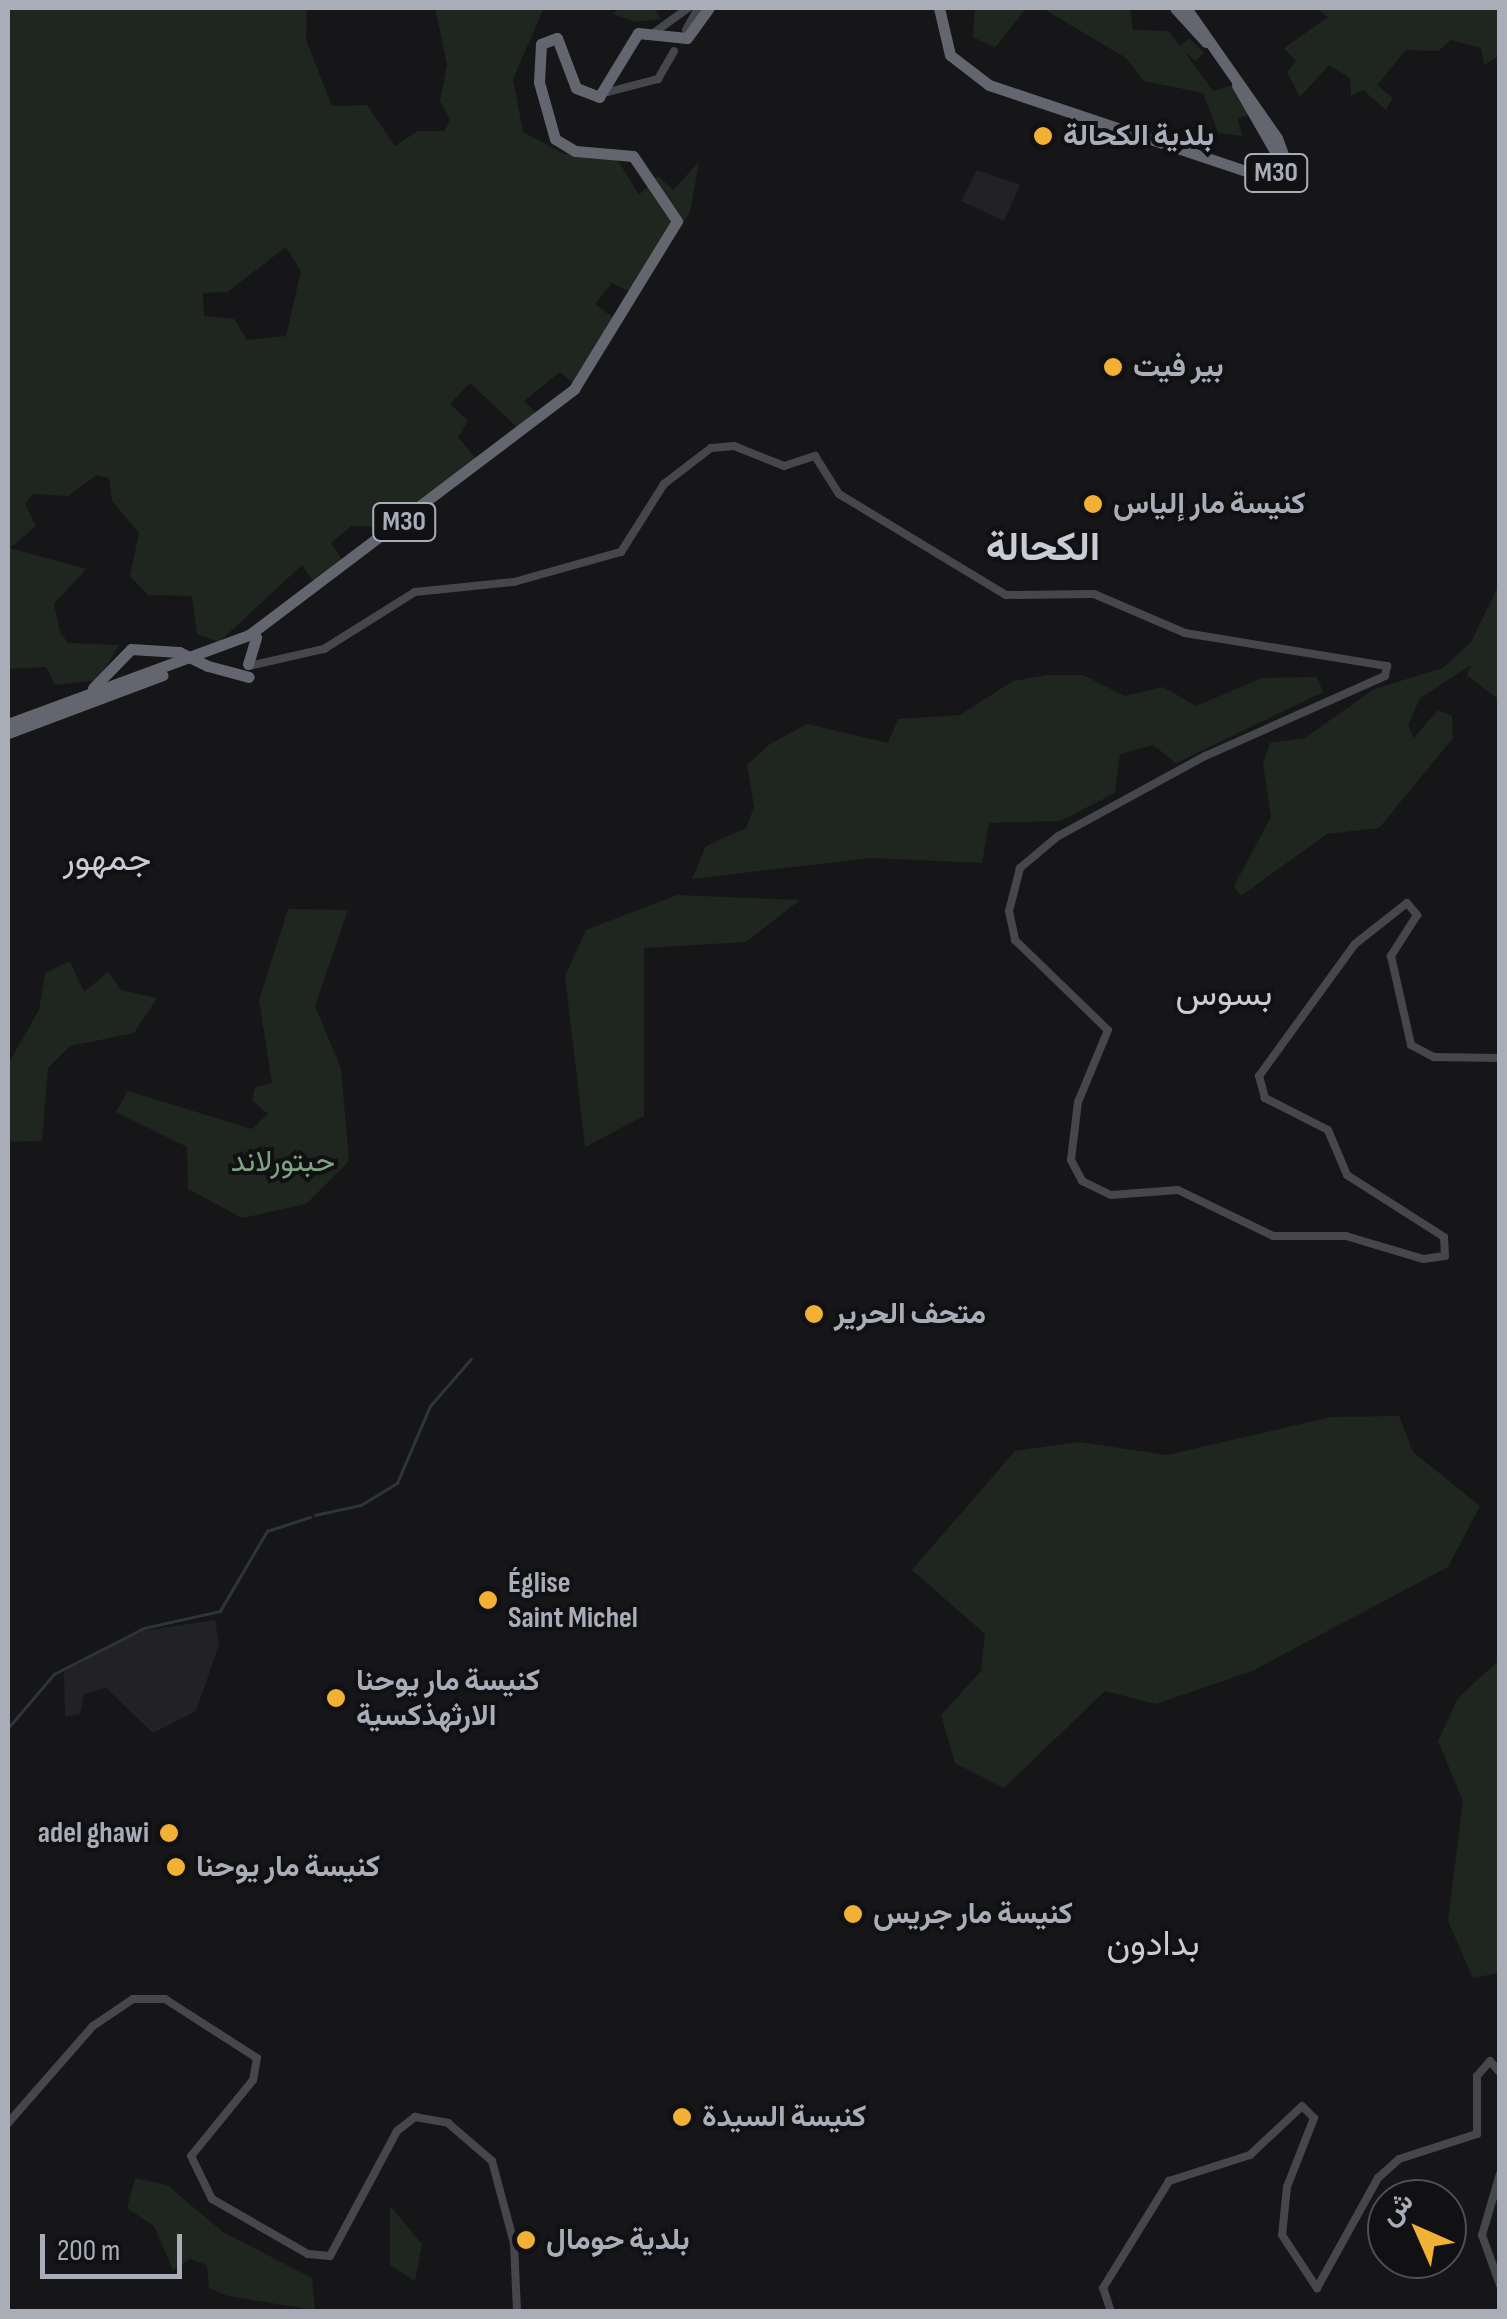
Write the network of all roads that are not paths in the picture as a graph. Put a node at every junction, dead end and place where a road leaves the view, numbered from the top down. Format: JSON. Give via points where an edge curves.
{"nodes":[{"id":1,"x":693,"y":8,"type":"edge"},
{"id":2,"x":709,"y":8,"type":"edge"},
{"id":3,"x":938,"y":8,"type":"edge"},
{"id":4,"x":1175,"y":8,"type":"edge"},
{"id":5,"x":1186,"y":8,"type":"edge"},
{"id":6,"x":686,"y":30,"type":"dead end"},
{"id":7,"x":655,"y":32,"type":"junction"},
{"id":8,"x":944,"y":34,"type":"junction"},
{"id":9,"x":670,"y":37,"type":"junction"},
{"id":10,"x":674,"y":51,"type":"dead end"},
{"id":11,"x":619,"y":71,"type":"junction"},
{"id":12,"x":630,"y":82,"type":"junction"},
{"id":13,"x":608,"y":92,"type":"junction"},
{"id":14,"x":662,"y":189,"type":"junction"},
{"id":15,"x":256,"y":638,"type":"junction"},
{"id":16,"x":127,"y":652,"type":"junction"},
{"id":17,"x":225,"y":654,"type":"junction"},
{"id":18,"x":249,"y":672,"type":"joint"},
{"id":19,"x":139,"y":674,"type":"junction"},
{"id":20,"x":86,"y":696,"type":"junction"},
{"id":21,"x":8,"y":724,"type":"edge"},
{"id":22,"x":8,"y":733,"type":"edge"},
{"id":23,"x":1500,"y":1058,"type":"edge"},
{"id":24,"x":1500,"y":2073,"type":"edge"},
{"id":25,"x":8,"y":2123,"type":"edge"},
{"id":26,"x":1500,"y":2174,"type":"edge"},
{"id":27,"x":1500,"y":2285,"type":"edge"},
{"id":28,"x":518,"y":2312,"type":"edge"},
{"id":29,"x":1111,"y":2312,"type":"edge"}],
"edges":[{"from":1,"to":6,"type":"main road"},
{"from":1,"to":7,"type":"main road"},
{"from":1,"to":9,"type":"main road"},
{"from":2,"to":9,"type":"highway","via":[[693,34]]},
{"from":3,"to":8,"type":"highway"},
{"from":4,"to":8,"type":"highway","number":"M30","via":[[1242,94],[1276,154],[1272,168],[991,82],[964,65]]},
{"from":5,"to":8,"type":"highway","number":"M30","via":[[1278,138],[1278,172],[1258,175],[989,85],[953,60]]},
{"from":7,"to":9,"type":"highway"},
{"from":7,"to":11,"type":"highway","via":[[631,40]]},
{"from":10,"to":12,"type":"main road","via":[[658,79]]},
{"from":11,"to":12,"type":"main road"},
{"from":11,"to":13,"type":"highway"},
{"from":12,"to":13,"type":"main road"},
{"from":13,"to":14,"type":"highway","via":[[580,92],[559,40],[544,38],[539,82],[555,139],[574,152],[629,154]]},
{"from":14,"to":15,"type":"highway","number":"M30","via":[[676,204],[680,230],[582,390]]},
{"from":14,"to":19,"type":"highway","number":"M30","via":[[676,216],[671,239],[593,366],[552,409],[256,631]]},
{"from":15,"to":17,"type":"highway","number":"M30"},
{"from":15,"to":17,"type":"highway","via":[[248,664]]},
{"from":16,"to":18,"type":"highway","bridge":true,"via":[[151,644],[208,666]]},
{"from":16,"to":19,"type":"highway"},
{"from":16,"to":20,"type":"highway"},
{"from":17,"to":22,"type":"highway","number":"M30"},
{"from":18,"to":23,"type":"main road","via":[[324,649],[415,592],[514,582],[621,552],[664,484],[712,448],[734,446],[784,466],[812,455],[840,494],[1006,596],[1094,594],[1197,636],[1387,666],[1385,676],[1218,750],[1058,836],[1020,868],[1008,911],[1015,940],[1108,1030],[1078,1102],[1072,1160],[1082,1181],[1102,1194],[1178,1190],[1273,1236],[1346,1236],[1423,1259],[1445,1256],[1444,1237],[1347,1175],[1328,1130],[1265,1098],[1260,1076],[1355,944],[1407,903],[1417,916],[1391,956],[1411,1044],[1434,1057]]},
{"from":19,"to":20,"type":"highway","number":"M30"},
{"from":20,"to":21,"type":"highway","number":"M30"},
{"from":24,"to":29,"type":"main road","via":[[1490,2061],[1477,2076],[1477,2134],[1400,2159],[1378,2178],[1318,2288],[1282,2236],[1284,2194],[1314,2118],[1302,2106],[1250,2155],[1169,2181],[1100,2300]]},
{"from":25,"to":28,"type":"main road","via":[[63,2051],[122,2004],[151,1995],[255,2054],[253,2080],[190,2163],[222,2207],[308,2254],[336,2252],[409,2119],[448,2123],[479,2142],[510,2221]]},
{"from":26,"to":27,"type":"main road","via":[[1482,2235]]}]}
